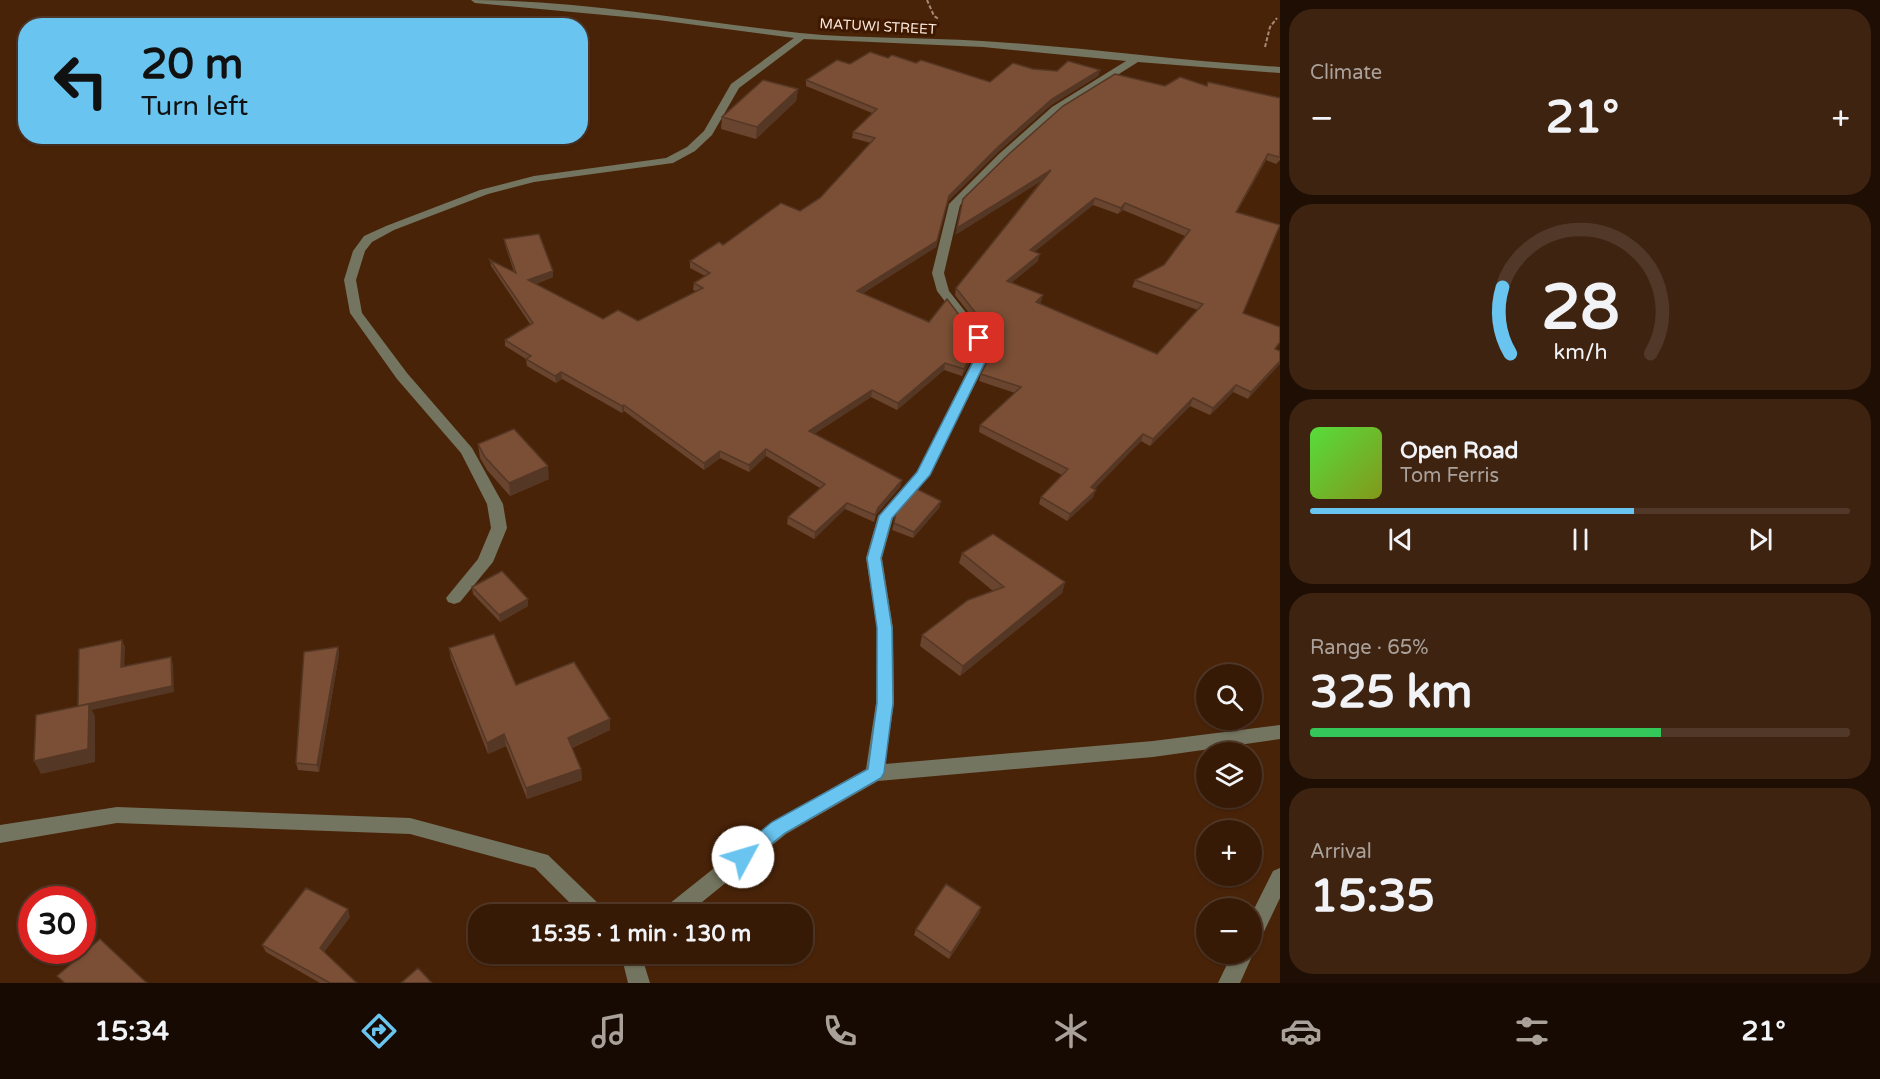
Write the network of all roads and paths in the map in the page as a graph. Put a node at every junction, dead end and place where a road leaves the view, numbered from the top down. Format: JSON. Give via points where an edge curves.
{"nodes":[{"id":1,"x":475,"y":0,"type":"edge"},
{"id":2,"x":801,"y":36,"type":"junction"},
{"id":3,"x":1136,"y":59,"type":"junction"},
{"id":4,"x":1280,"y":70,"type":"edge"},
{"id":5,"x":454,"y":598,"type":"dead end"},
{"id":6,"x":1280,"y":732,"type":"edge"},
{"id":7,"x":875,"y":773,"type":"junction"},
{"id":8,"x":0,"y":834,"type":"edge"},
{"id":9,"x":1280,"y":877,"type":"edge"},
{"id":10,"x":585,"y":904,"type":"edge"},
{"id":11,"x":685,"y":904,"type":"edge"},
{"id":12,"x":1262,"y":914,"type":"edge"},
{"id":13,"x":634,"y":964,"type":"edge"},
{"id":14,"x":1238,"y":964,"type":"edge"},
{"id":15,"x":639,"y":983,"type":"edge"},
{"id":16,"x":1229,"y":983,"type":"edge"}],
"edges":[{"from":1,"to":2,"type":"street","name":"MATUWI STREET","via":[[658,17]]},
{"from":2,"to":3,"type":"street","name":"MATUWI STREET","via":[[983,44]]},
{"from":2,"to":5,"type":"street","via":[[735,86],[708,133],[691,149],[669,161],[534,179],[484,192],[390,228],[368,239],[359,251],[350,280],[356,313],[402,376],[467,451],[495,504],[499,528],[485,562]]},
{"from":3,"to":4,"type":"street","name":"MATUWI STREET"},
{"from":3,"to":7,"type":"street","via":[[1056,109],[955,204],[938,273],[943,291],[979,338],[982,356],[923,475],[886,516],[874,558],[885,628],[885,703]]},
{"from":6,"to":7,"type":"street","via":[[1153,749]]},
{"from":7,"to":11,"type":"street","via":[[779,828]]},
{"from":8,"to":10,"type":"street","via":[[117,815],[410,826],[541,861]]},
{"from":9,"to":12,"type":"street"},
{"from":13,"to":15,"type":"street"},
{"from":14,"to":16,"type":"street"}]}
